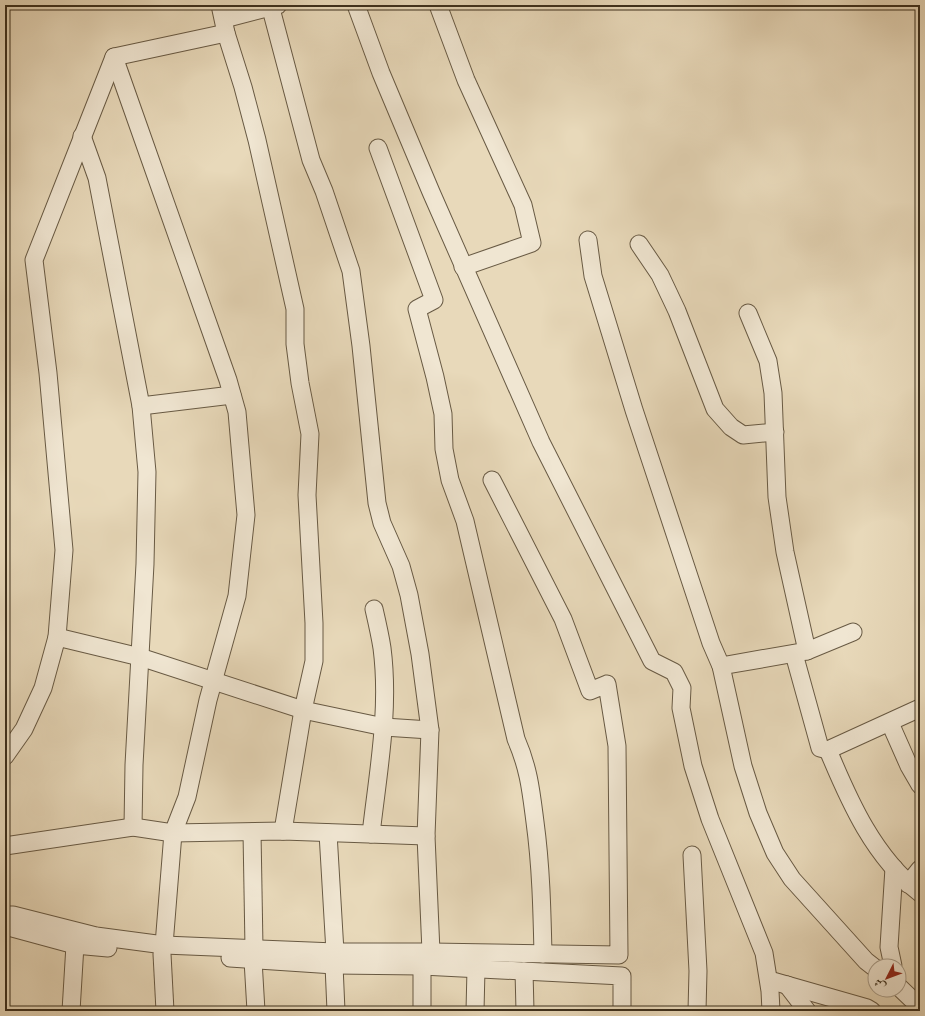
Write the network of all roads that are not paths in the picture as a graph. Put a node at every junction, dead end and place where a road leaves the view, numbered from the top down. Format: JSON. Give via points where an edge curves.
{"nodes":[{"id":1,"x":356,"y":5,"type":"edge"},
{"id":2,"x":438,"y":5,"type":"edge"},
{"id":3,"x":273,"y":6,"type":"edge"},
{"id":4,"x":224,"y":19,"type":"edge"},
{"id":5,"x":114,"y":57,"type":"junction"},
{"id":6,"x":82,"y":136,"type":"junction"},
{"id":7,"x":378,"y":148,"type":"dead end"},
{"id":8,"x":588,"y":240,"type":"dead end"},
{"id":9,"x":639,"y":244,"type":"dead end"},
{"id":10,"x":463,"y":267,"type":"junction"},
{"id":11,"x":748,"y":313,"type":"dead end"},
{"id":12,"x":232,"y":395,"type":"junction"},
{"id":13,"x":141,"y":406,"type":"junction"},
{"id":14,"x":775,"y":432,"type":"junction"},
{"id":15,"x":492,"y":480,"type":"dead end"},
{"id":16,"x":374,"y":609,"type":"dead end"},
{"id":17,"x":853,"y":632,"type":"dead end"},
{"id":18,"x":57,"y":636,"type":"junction"},
{"id":19,"x":800,"y":652,"type":"junction"},
{"id":20,"x":140,"y":657,"type":"junction"},
{"id":21,"x":721,"y":666,"type":"junction"},
{"id":22,"x":214,"y":681,"type":"junction"},
{"id":23,"x":920,"y":708,"type":"edge"},
{"id":24,"x":303,"y":710,"type":"junction"},
{"id":25,"x":890,"y":723,"type":"junction"},
{"id":26,"x":384,"y":727,"type":"junction"},
{"id":27,"x":430,"y":730,"type":"junction"},
{"id":28,"x":828,"y":750,"type":"junction"},
{"id":29,"x":5,"y":756,"type":"edge"},
{"id":30,"x":920,"y":785,"type":"edge"},
{"id":31,"x":133,"y":828,"type":"junction"},
{"id":32,"x":283,"y":831,"type":"junction"},
{"id":33,"x":252,"y":832,"type":"junction"},
{"id":34,"x":173,"y":833,"type":"junction"},
{"id":35,"x":328,"y":833,"type":"junction"},
{"id":36,"x":371,"y":834,"type":"junction"},
{"id":37,"x":426,"y":836,"type":"junction"},
{"id":38,"x":5,"y":846,"type":"edge"},
{"id":39,"x":692,"y":855,"type":"dead end"},
{"id":40,"x":894,"y":868,"type":"junction"},
{"id":41,"x":920,"y":869,"type":"edge"},
{"id":42,"x":914,"y":888,"type":"edge"},
{"id":43,"x":5,"y":915,"type":"edge"},
{"id":44,"x":5,"y":926,"type":"edge"},
{"id":45,"x":75,"y":945,"type":"junction"},
{"id":46,"x":163,"y":949,"type":"junction"},
{"id":47,"x":431,"y":952,"type":"junction"},
{"id":48,"x":254,"y":954,"type":"junction"},
{"id":49,"x":543,"y":954,"type":"junction"},
{"id":50,"x":334,"y":958,"type":"junction"},
{"id":51,"x":891,"y":958,"type":"edge"},
{"id":52,"x":867,"y":962,"type":"edge"},
{"id":53,"x":422,"y":966,"type":"junction"},
{"id":54,"x":476,"y":969,"type":"junction"},
{"id":55,"x":524,"y":971,"type":"junction"},
{"id":56,"x":769,"y":980,"type":"junction"},
{"id":57,"x":787,"y":985,"type":"junction"},
{"id":58,"x":907,"y":995,"type":"edge"},
{"id":59,"x":920,"y":1007,"type":"edge"},
{"id":60,"x":71,"y":1011,"type":"edge"},
{"id":61,"x":165,"y":1011,"type":"edge"},
{"id":62,"x":256,"y":1011,"type":"edge"},
{"id":63,"x":336,"y":1011,"type":"edge"},
{"id":64,"x":422,"y":1011,"type":"edge"},
{"id":65,"x":475,"y":1011,"type":"edge"},
{"id":66,"x":525,"y":1011,"type":"edge"},
{"id":67,"x":622,"y":1011,"type":"edge"},
{"id":68,"x":697,"y":1011,"type":"edge"},
{"id":69,"x":771,"y":1011,"type":"edge"},
{"id":70,"x":807,"y":1011,"type":"edge"},
{"id":71,"x":872,"y":1011,"type":"edge"}],
"edges":[{"from":1,"to":10,"type":"street","via":[[381,73]]},
{"from":2,"to":10,"type":"street","via":[[466,80],[523,205],[532,243]]},
{"from":3,"to":4,"type":"street"},
{"from":3,"to":27,"type":"street","via":[[310,160],[324,191],[351,271],[377,503],[409,595]]},
{"from":4,"to":5,"type":"street"},
{"from":4,"to":24,"type":"street","via":[[257,140],[295,309],[295,344],[310,434],[307,495],[314,661]]},
{"from":5,"to":6,"type":"street"},
{"from":5,"to":12,"type":"street"},
{"from":6,"to":13,"type":"street","via":[[97,178]]},
{"from":6,"to":18,"type":"street","via":[[34,260],[48,373],[64,550]]},
{"from":7,"to":49,"type":"street","via":[[434,300],[417,309],[443,414],[444,449],[450,480],[465,521],[516,739],[530,781],[539,854]]},
{"from":8,"to":21,"type":"street","via":[[593,276],[634,410]]},
{"from":9,"to":14,"type":"street","via":[[660,276],[677,311],[715,409],[731,427],[743,435]]},
{"from":10,"to":56,"type":"street","via":[[540,442],[652,661],[674,672],[682,688],[681,708],[693,766],[710,819],[764,952]]},
{"from":11,"to":14,"type":"street","via":[[768,361]]},
{"from":12,"to":13,"type":"street"},
{"from":12,"to":22,"type":"street","via":[[237,412],[246,515],[237,596]]},
{"from":13,"to":20,"type":"street","via":[[147,472]]},
{"from":14,"to":19,"type":"street","via":[[777,497]]},
{"from":15,"to":49,"type":"street","via":[[563,619],[590,691],[607,684],[618,746],[619,955]]},
{"from":16,"to":26,"type":"street","via":[[382,648]]},
{"from":17,"to":19,"type":"street"},
{"from":18,"to":20,"type":"street"},
{"from":18,"to":29,"type":"street","via":[[43,688],[24,729]]},
{"from":19,"to":21,"type":"street"},
{"from":19,"to":28,"type":"street","via":[[820,748]]},
{"from":20,"to":22,"type":"street"},
{"from":20,"to":31,"type":"street"},
{"from":21,"to":52,"type":"street","via":[[743,766],[758,813],[775,853],[792,879]]},
{"from":22,"to":24,"type":"street"},
{"from":22,"to":34,"type":"street","via":[[187,796]]},
{"from":23,"to":25,"type":"street"},
{"from":24,"to":26,"type":"street"},
{"from":24,"to":32,"type":"street"},
{"from":25,"to":28,"type":"street"},
{"from":25,"to":30,"type":"street"},
{"from":26,"to":27,"type":"street"},
{"from":26,"to":36,"type":"street"},
{"from":27,"to":37,"type":"street"},
{"from":28,"to":40,"type":"street","via":[[845,792],[871,839]]},
{"from":31,"to":34,"type":"street"},
{"from":31,"to":38,"type":"street"},
{"from":32,"to":33,"type":"street"},
{"from":32,"to":35,"type":"street"},
{"from":33,"to":34,"type":"street"},
{"from":33,"to":48,"type":"street"},
{"from":34,"to":46,"type":"street"},
{"from":35,"to":36,"type":"street"},
{"from":35,"to":50,"type":"street"},
{"from":36,"to":37,"type":"street"},
{"from":37,"to":47,"type":"street"},
{"from":39,"to":68,"type":"street","via":[[698,971]]},
{"from":40,"to":42,"type":"street"},
{"from":40,"to":51,"type":"street","via":[[889,947]]},
{"from":41,"to":42,"type":"street"},
{"from":43,"to":46,"type":"street"},
{"from":44,"to":45,"type":"street"},
{"from":45,"to":46,"type":"street"},
{"from":45,"to":60,"type":"street"},
{"from":46,"to":48,"type":"street"},
{"from":46,"to":61,"type":"street"},
{"from":47,"to":49,"type":"street"},
{"from":47,"to":50,"type":"street"},
{"from":48,"to":50,"type":"street"},
{"from":48,"to":62,"type":"street"},
{"from":50,"to":53,"type":"street"},
{"from":50,"to":63,"type":"street"},
{"from":53,"to":54,"type":"street"},
{"from":53,"to":64,"type":"street"},
{"from":54,"to":55,"type":"street"},
{"from":54,"to":65,"type":"street"},
{"from":55,"to":66,"type":"street"},
{"from":55,"to":67,"type":"street","via":[[622,976]]},
{"from":56,"to":57,"type":"street"},
{"from":56,"to":69,"type":"street"},
{"from":57,"to":70,"type":"street"},
{"from":57,"to":71,"type":"street"},
{"from":58,"to":59,"type":"street"}]}
